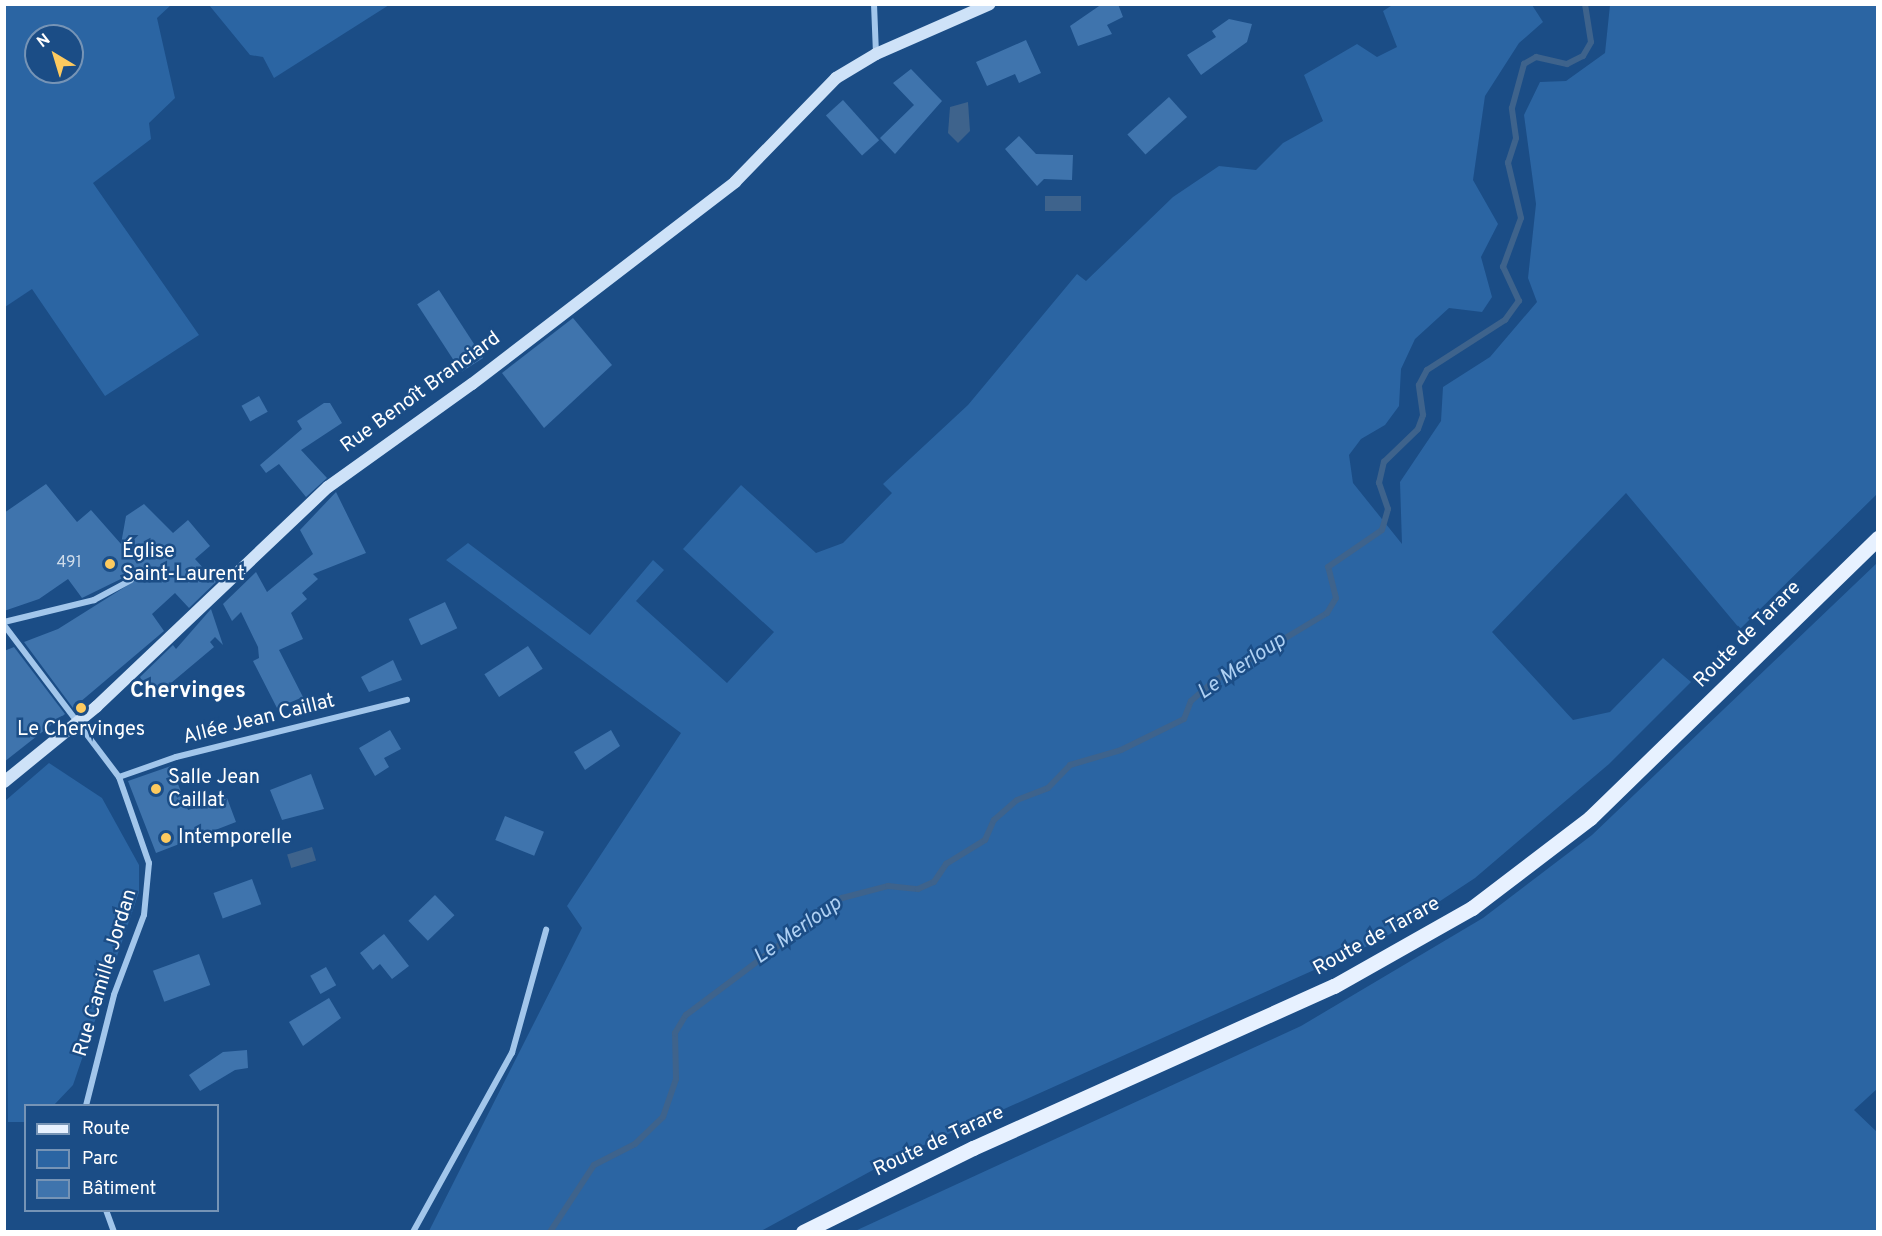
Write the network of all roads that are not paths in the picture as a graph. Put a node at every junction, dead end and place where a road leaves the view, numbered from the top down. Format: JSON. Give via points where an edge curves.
{"nodes":[{"id":1,"x":874,"y":4,"type":"edge"},
{"id":2,"x":990,"y":4,"type":"edge"},
{"id":3,"x":876,"y":54,"type":"junction"},
{"id":4,"x":1878,"y":538,"type":"edge"},
{"id":5,"x":131,"y":580,"type":"dead end"},
{"id":6,"x":4,"y":624,"type":"edge"},
{"id":7,"x":408,"y":700,"type":"dead end"},
{"id":8,"x":75,"y":726,"type":"junction"},
{"id":9,"x":119,"y":777,"type":"junction"},
{"id":10,"x":4,"y":782,"type":"edge"},
{"id":11,"x":546,"y":930,"type":"dead end"},
{"id":12,"x":87,"y":1104,"type":"edge"},
{"id":13,"x":107,"y":1212,"type":"edge"},
{"id":14,"x":113,"y":1231,"type":"edge"},
{"id":15,"x":413,"y":1232,"type":"edge"},
{"id":16,"x":803,"y":1232,"type":"edge"}],
"edges":[{"from":1,"to":3,"type":"street"},
{"from":2,"to":3,"type":"street","name":"Rue Benoît Branciard"},
{"from":3,"to":8,"type":"street","name":"Rue Benoît Branciard","via":[[818,94],[726,189],[328,487]]},
{"from":4,"to":16,"type":"main road","name":"Route de Tarare","via":[[1590,818],[1472,908],[1334,986],[973,1148]]},
{"from":5,"to":6,"type":"street","via":[[94,600]]},
{"from":6,"to":8,"type":"street","name":"Rue Camille Jordan"},
{"from":7,"to":9,"type":"street","name":"Allée Jean Caillat","via":[[176,757]]},
{"from":8,"to":9,"type":"street","name":"Rue Camille Jordan"},
{"from":8,"to":10,"type":"street","name":"Rue Benoît Branciard"},
{"from":9,"to":12,"type":"street","name":"Rue Camille Jordan","via":[[149,863],[149,888]]},
{"from":11,"to":15,"type":"street","via":[[512,1053]]},
{"from":13,"to":14,"type":"street"}]}
